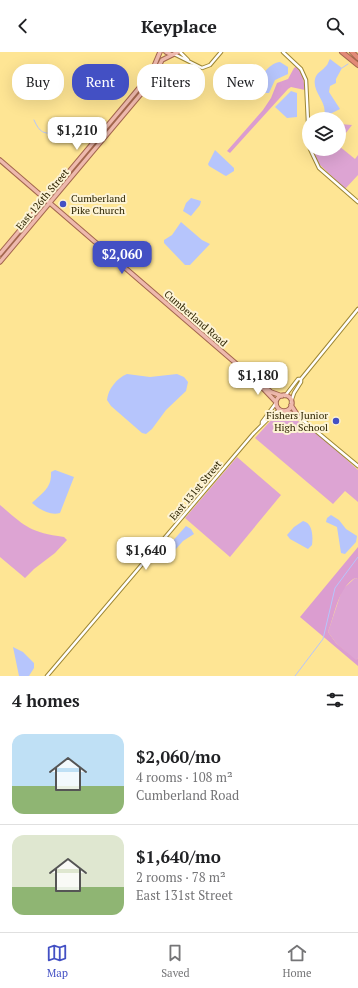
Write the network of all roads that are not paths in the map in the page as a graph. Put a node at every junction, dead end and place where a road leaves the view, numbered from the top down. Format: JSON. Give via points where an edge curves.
{"nodes":[{"id":1,"x":160,"y":52,"type":"edge"},
{"id":2,"x":166,"y":52,"type":"edge"},
{"id":3,"x":221,"y":52,"type":"edge"},
{"id":4,"x":283,"y":52,"type":"edge"},
{"id":5,"x":339,"y":52,"type":"edge"},
{"id":6,"x":342,"y":52,"type":"edge"},
{"id":7,"x":352,"y":52,"type":"edge"},
{"id":8,"x":176,"y":53,"type":"edge"},
{"id":9,"x":358,"y":58,"type":"edge"},
{"id":10,"x":193,"y":64,"type":"joint"},
{"id":11,"x":356,"y":64,"type":"edge"},
{"id":12,"x":205,"y":67,"type":"edge"},
{"id":13,"x":308,"y":112,"type":"edge"},
{"id":14,"x":313,"y":156,"type":"edge"},
{"id":15,"x":0,"y":160,"type":"edge"},
{"id":16,"x":47,"y":202,"type":"junction"},
{"id":17,"x":358,"y":202,"type":"edge"},
{"id":18,"x":0,"y":254,"type":"edge"},
{"id":19,"x":0,"y":262,"type":"edge"},
{"id":20,"x":358,"y":309,"type":"edge"},
{"id":21,"x":254,"y":379,"type":"junction"},
{"id":22,"x":301,"y":379,"type":"junction"},
{"id":23,"x":283,"y":396,"type":"junction"},
{"id":24,"x":276,"y":403,"type":"junction"},
{"id":25,"x":291,"y":404,"type":"junction"},
{"id":26,"x":282,"y":410,"type":"junction"},
{"id":27,"x":298,"y":416,"type":"junction"},
{"id":28,"x":262,"y":424,"type":"junction"},
{"id":29,"x":358,"y":466,"type":"edge"},
{"id":30,"x":47,"y":676,"type":"edge"}],
"edges":[{"from":1,"to":16,"type":"main road","name":"East 126th Street","via":[[144,82]]},
{"from":2,"to":8,"type":"main road"},
{"from":3,"to":12,"type":"street"},
{"from":4,"to":13,"type":"street","via":[[301,68],[306,80]]},
{"from":5,"to":11,"type":"highway"},
{"from":6,"to":11,"type":"highway"},
{"from":7,"to":9,"type":"highway"},
{"from":8,"to":10,"type":"street"},
{"from":8,"to":10,"type":"street"},
{"from":8,"to":16,"type":"main road","name":"East 126th Street","via":[[162,60],[151,82]]},
{"from":14,"to":17,"type":"street","via":[[319,168]]},
{"from":15,"to":16,"type":"main road","name":"Cumberland Road"},
{"from":16,"to":18,"type":"main road","name":"East 126th Street"},
{"from":16,"to":19,"type":"main road","name":"East 126th Street"},
{"from":16,"to":21,"type":"main road","name":"Cumberland Road"},
{"from":20,"to":22,"type":"street"},
{"from":21,"to":23,"type":"main road","name":"Cumberland Road","via":[[271,392]]},
{"from":21,"to":24,"type":"main road","name":"Cumberland Road"},
{"from":22,"to":23,"type":"street","via":[[298,379]]},
{"from":22,"to":25,"type":"street"},
{"from":23,"to":24,"type":"main road"},
{"from":23,"to":25,"type":"main road","via":[[289,398]]},
{"from":24,"to":26,"type":"main road"},
{"from":24,"to":28,"type":"street","name":"East 131st Street"},
{"from":25,"to":26,"type":"main road","via":[[288,409]]},
{"from":25,"to":27,"type":"main road"},
{"from":26,"to":27,"type":"main road"},
{"from":26,"to":28,"type":"street","name":"East 131st Street"},
{"from":27,"to":29,"type":"street"},
{"from":28,"to":30,"type":"street","name":"East 131st Street"}]}
